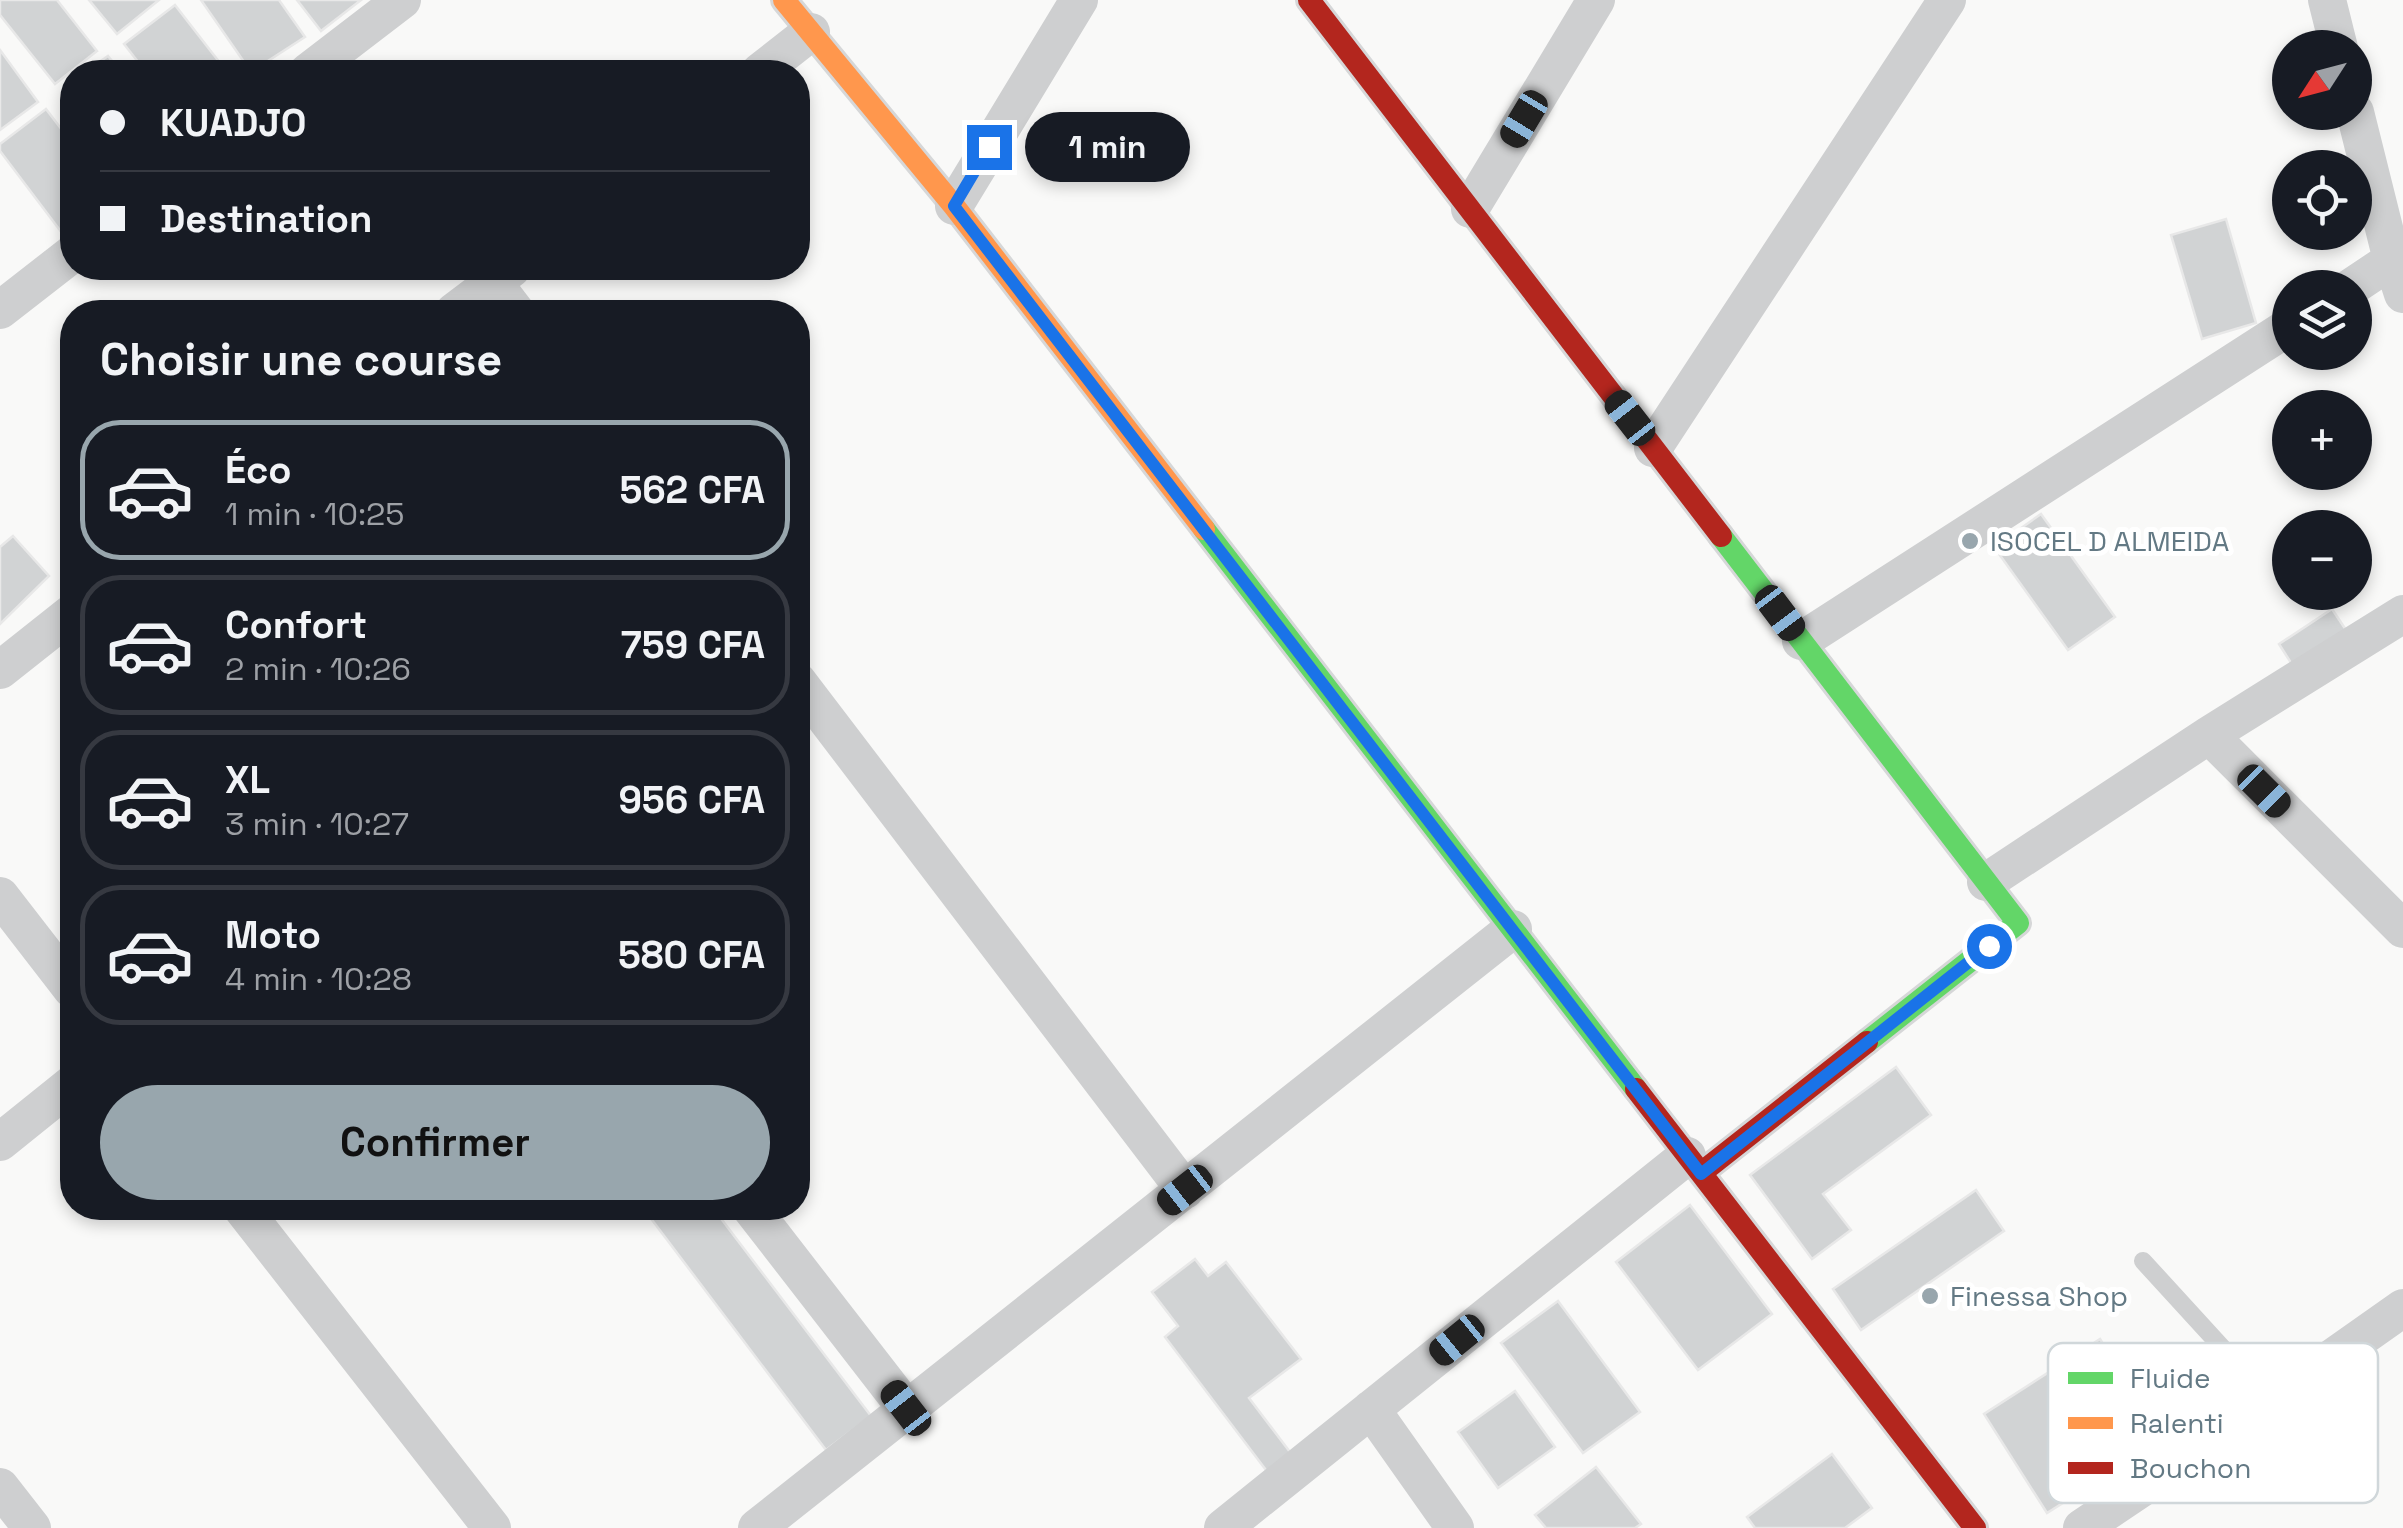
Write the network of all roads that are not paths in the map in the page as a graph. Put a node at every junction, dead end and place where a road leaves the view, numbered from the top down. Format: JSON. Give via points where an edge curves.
{"nodes":[{"id":1,"x":402,"y":0,"type":"edge"},
{"id":2,"x":784,"y":0,"type":"edge"},
{"id":3,"x":1079,"y":0,"type":"edge"},
{"id":4,"x":1309,"y":0,"type":"edge"},
{"id":5,"x":1596,"y":0,"type":"edge"},
{"id":6,"x":1946,"y":0,"type":"edge"},
{"id":7,"x":2327,"y":0,"type":"edge"},
{"id":8,"x":2334,"y":30,"type":"edge"},
{"id":9,"x":811,"y":32,"type":"junction"},
{"id":10,"x":324,"y":60,"type":"edge"},
{"id":11,"x":775,"y":60,"type":"edge"},
{"id":12,"x":2360,"y":130,"type":"edge"},
{"id":13,"x":954,"y":206,"type":"junction"},
{"id":14,"x":1470,"y":209,"type":"junction"},
{"id":15,"x":60,"y":263,"type":"edge"},
{"id":16,"x":2397,"y":277,"type":"edge"},
{"id":17,"x":496,"y":280,"type":"edge"},
{"id":18,"x":2372,"y":283,"type":"edge"},
{"id":19,"x":470,"y":300,"type":"edge"},
{"id":20,"x":0,"y":310,"type":"edge"},
{"id":21,"x":2272,"y":338,"type":"edge"},
{"id":22,"x":1653,"y":448,"type":"junction"},
{"id":23,"x":2403,"y":614,"type":"edge"},
{"id":24,"x":60,"y":622,"type":"edge"},
{"id":25,"x":1801,"y":641,"type":"junction"},
{"id":26,"x":0,"y":670,"type":"edge"},
{"id":27,"x":810,"y":698,"type":"edge"},
{"id":28,"x":2208,"y":736,"type":"junction"},
{"id":29,"x":1986,"y":882,"type":"junction"},
{"id":30,"x":0,"y":896,"type":"edge"},
{"id":31,"x":2403,"y":928,"type":"edge"},
{"id":32,"x":1512,"y":929,"type":"junction"},
{"id":33,"x":60,"y":974,"type":"edge"},
{"id":34,"x":60,"y":1094,"type":"edge"},
{"id":35,"x":0,"y":1142,"type":"edge"},
{"id":36,"x":1694,"y":1164,"type":"junction"},
{"id":37,"x":1185,"y":1190,"type":"junction"},
{"id":38,"x":251,"y":1220,"type":"edge"},
{"id":39,"x":759,"y":1220,"type":"edge"},
{"id":40,"x":2143,"y":1260,"type":"dead end"},
{"id":41,"x":2403,"y":1308,"type":"edge"},
{"id":42,"x":2218,"y":1343,"type":"edge"},
{"id":43,"x":2353,"y":1343,"type":"edge"},
{"id":44,"x":906,"y":1408,"type":"junction"},
{"id":45,"x":1371,"y":1409,"type":"junction"},
{"id":46,"x":0,"y":1486,"type":"edge"},
{"id":47,"x":2119,"y":1503,"type":"edge"},
{"id":48,"x":32,"y":1528,"type":"edge"},
{"id":49,"x":492,"y":1528,"type":"edge"},
{"id":50,"x":756,"y":1528,"type":"edge"},
{"id":51,"x":1223,"y":1528,"type":"edge"},
{"id":52,"x":1456,"y":1528,"type":"edge"},
{"id":53,"x":1975,"y":1528,"type":"edge"},
{"id":54,"x":2082,"y":1528,"type":"edge"}],
"edges":[{"from":1,"to":10,"type":"street"},
{"from":2,"to":9,"type":"street"},
{"from":3,"to":13,"type":"street"},
{"from":4,"to":14,"type":"street"},
{"from":5,"to":14,"type":"street"},
{"from":6,"to":22,"type":"street"},
{"from":7,"to":8,"type":"street"},
{"from":9,"to":11,"type":"street"},
{"from":9,"to":13,"type":"street"},
{"from":12,"to":16,"type":"street"},
{"from":13,"to":32,"type":"street"},
{"from":14,"to":22,"type":"street"},
{"from":15,"to":20,"type":"street"},
{"from":16,"to":18,"type":"street"},
{"from":17,"to":19,"type":"street"},
{"from":21,"to":25,"type":"street"},
{"from":22,"to":25,"type":"street"},
{"from":23,"to":28,"type":"street"},
{"from":24,"to":26,"type":"street"},
{"from":25,"to":29,"type":"street"},
{"from":27,"to":37,"type":"street"},
{"from":28,"to":29,"type":"street"},
{"from":28,"to":31,"type":"street"},
{"from":29,"to":36,"type":"street","via":[[2018,923]]},
{"from":30,"to":33,"type":"street"},
{"from":32,"to":36,"type":"street"},
{"from":32,"to":37,"type":"street"},
{"from":34,"to":35,"type":"street"},
{"from":36,"to":45,"type":"street"},
{"from":36,"to":53,"type":"street"},
{"from":37,"to":44,"type":"street"},
{"from":38,"to":49,"type":"street"},
{"from":39,"to":44,"type":"street"},
{"from":40,"to":42,"type":"lane"},
{"from":41,"to":43,"type":"street"},
{"from":44,"to":50,"type":"street"},
{"from":45,"to":51,"type":"street"},
{"from":45,"to":52,"type":"street"},
{"from":46,"to":48,"type":"street"},
{"from":47,"to":54,"type":"street"}]}
